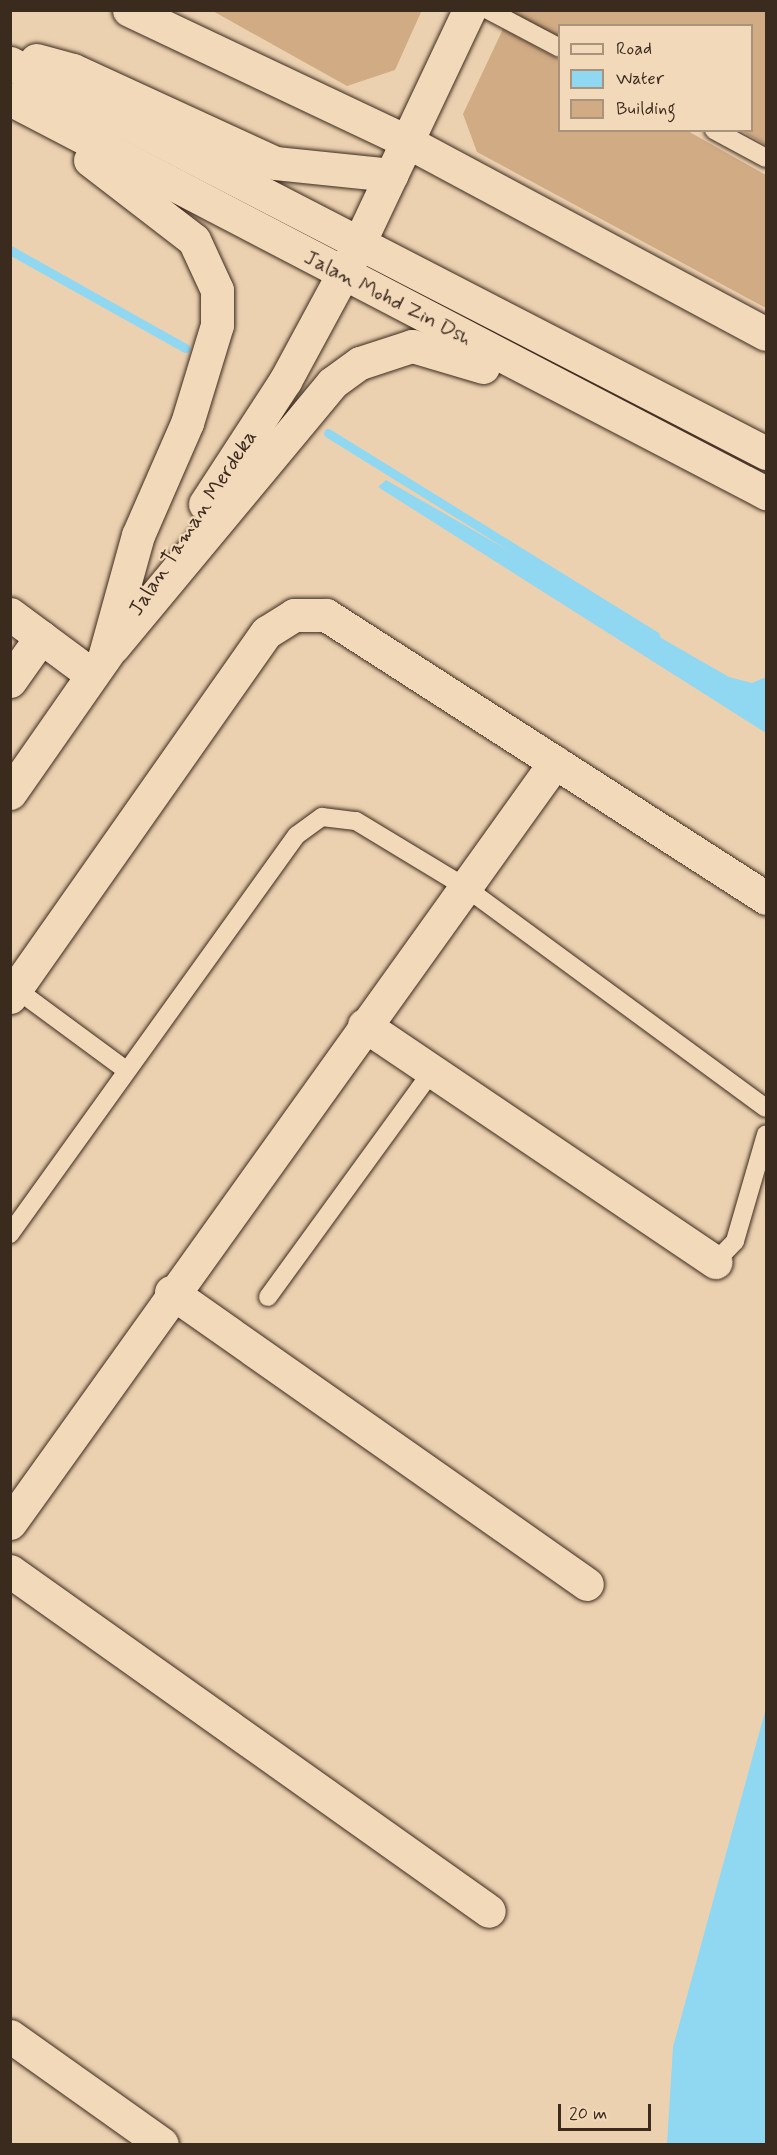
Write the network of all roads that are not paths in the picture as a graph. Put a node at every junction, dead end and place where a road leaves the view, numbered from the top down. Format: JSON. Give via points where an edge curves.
{"nodes":[{"id":1,"x":129,"y":10,"type":"edge"},
{"id":2,"x":469,"y":10,"type":"edge"},
{"id":3,"x":488,"y":10,"type":"edge"},
{"id":4,"x":170,"y":18,"type":"edge"},
{"id":5,"x":558,"y":47,"type":"edge"},
{"id":6,"x":10,"y":54,"type":"edge"},
{"id":7,"x":10,"y":63,"type":"edge"},
{"id":8,"x":10,"y":101,"type":"edge"},
{"id":9,"x":718,"y":132,"type":"edge"},
{"id":10,"x":406,"y":141,"type":"junction"},
{"id":11,"x":766,"y":158,"type":"edge"},
{"id":12,"x":391,"y":175,"type":"junction"},
{"id":13,"x":359,"y":243,"type":"junction"},
{"id":14,"x":344,"y":276,"type":"junction"},
{"id":15,"x":766,"y":334,"type":"edge"},
{"id":16,"x":608,"y":412,"type":"junction"},
{"id":17,"x":766,"y":453,"type":"edge"},
{"id":18,"x":766,"y":493,"type":"edge"},
{"id":19,"x":10,"y":614,"type":"edge"},
{"id":20,"x":41,"y":637,"type":"junction"},
{"id":21,"x":98,"y":667,"type":"junction"},
{"id":22,"x":10,"y":681,"type":"edge"},
{"id":23,"x":555,"y":762,"type":"junction"},
{"id":24,"x":10,"y":794,"type":"edge"},
{"id":25,"x":465,"y":887,"type":"junction"},
{"id":26,"x":766,"y":898,"type":"edge"},
{"id":27,"x":13,"y":993,"type":"edge"},
{"id":28,"x":364,"y":1025,"type":"junction"},
{"id":29,"x":126,"y":1070,"type":"junction"},
{"id":30,"x":432,"y":1071,"type":"junction"},
{"id":31,"x":766,"y":1108,"type":"edge"},
{"id":32,"x":766,"y":1134,"type":"edge"},
{"id":33,"x":10,"y":1234,"type":"edge"},
{"id":34,"x":715,"y":1262,"type":"joint"},
{"id":35,"x":171,"y":1292,"type":"junction"},
{"id":36,"x":268,"y":1297,"type":"dead end"},
{"id":37,"x":10,"y":1523,"type":"edge"},
{"id":38,"x":10,"y":1571,"type":"edge"},
{"id":39,"x":587,"y":1584,"type":"dead end"},
{"id":40,"x":489,"y":1911,"type":"dead end"},
{"id":41,"x":10,"y":2036,"type":"edge"},
{"id":42,"x":162,"y":2145,"type":"edge"}],
"edges":[{"from":1,"to":4,"type":"street"},
{"from":2,"to":10,"type":"street","name":"Jalan Taman Merdeka"},
{"from":3,"to":5,"type":"lane"},
{"from":4,"to":10,"type":"street"},
{"from":6,"to":12,"type":"street","via":[[73,70],[275,163]]},
{"from":7,"to":13,"type":"street","name":"Jalan Mohd Zin Dsh"},
{"from":8,"to":14,"type":"street","name":"Jalan Mohd Zin Dsh"},
{"from":8,"to":21,"type":"street","via":[[194,240],[217,290],[217,325],[187,423],[138,536]]},
{"from":9,"to":11,"type":"lane"},
{"from":10,"to":12,"type":"street","name":"Jalan Taman Merdeka"},
{"from":10,"to":15,"type":"street"},
{"from":12,"to":13,"type":"street","name":"Jalan Taman Merdeka"},
{"from":13,"to":14,"type":"street","name":"Jalan Taman Merdeka"},
{"from":13,"to":17,"type":"street","name":"Jalan Mohd Zin Dsh"},
{"from":14,"to":16,"type":"street","name":"Jalan Mohd Zin Dsh"},
{"from":14,"to":21,"type":"street","name":"Jalan Taman Merdeka","via":[[285,381]]},
{"from":16,"to":18,"type":"street","name":"Jalan Mohd Zin Dsh"},
{"from":16,"to":21,"type":"street","via":[[443,352],[412,346],[360,363],[305,410]]},
{"from":19,"to":20,"type":"street"},
{"from":20,"to":21,"type":"street"},
{"from":20,"to":22,"type":"street"},
{"from":21,"to":24,"type":"street","name":"Jalan Taman Merdeka"},
{"from":23,"to":25,"type":"street"},
{"from":23,"to":26,"type":"street"},
{"from":23,"to":27,"type":"street","via":[[326,615],[294,615],[267,632]]},
{"from":25,"to":28,"type":"street"},
{"from":25,"to":29,"type":"lane","via":[[356,821],[322,817],[309,823]]},
{"from":25,"to":31,"type":"lane"},
{"from":27,"to":29,"type":"lane"},
{"from":28,"to":30,"type":"street"},
{"from":28,"to":35,"type":"street"},
{"from":29,"to":33,"type":"lane"},
{"from":30,"to":34,"type":"street"},
{"from":30,"to":36,"type":"lane"},
{"from":32,"to":34,"type":"lane","via":[[735,1241]]},
{"from":35,"to":37,"type":"street"},
{"from":35,"to":39,"type":"street"},
{"from":38,"to":40,"type":"street"},
{"from":41,"to":42,"type":"street"}]}
